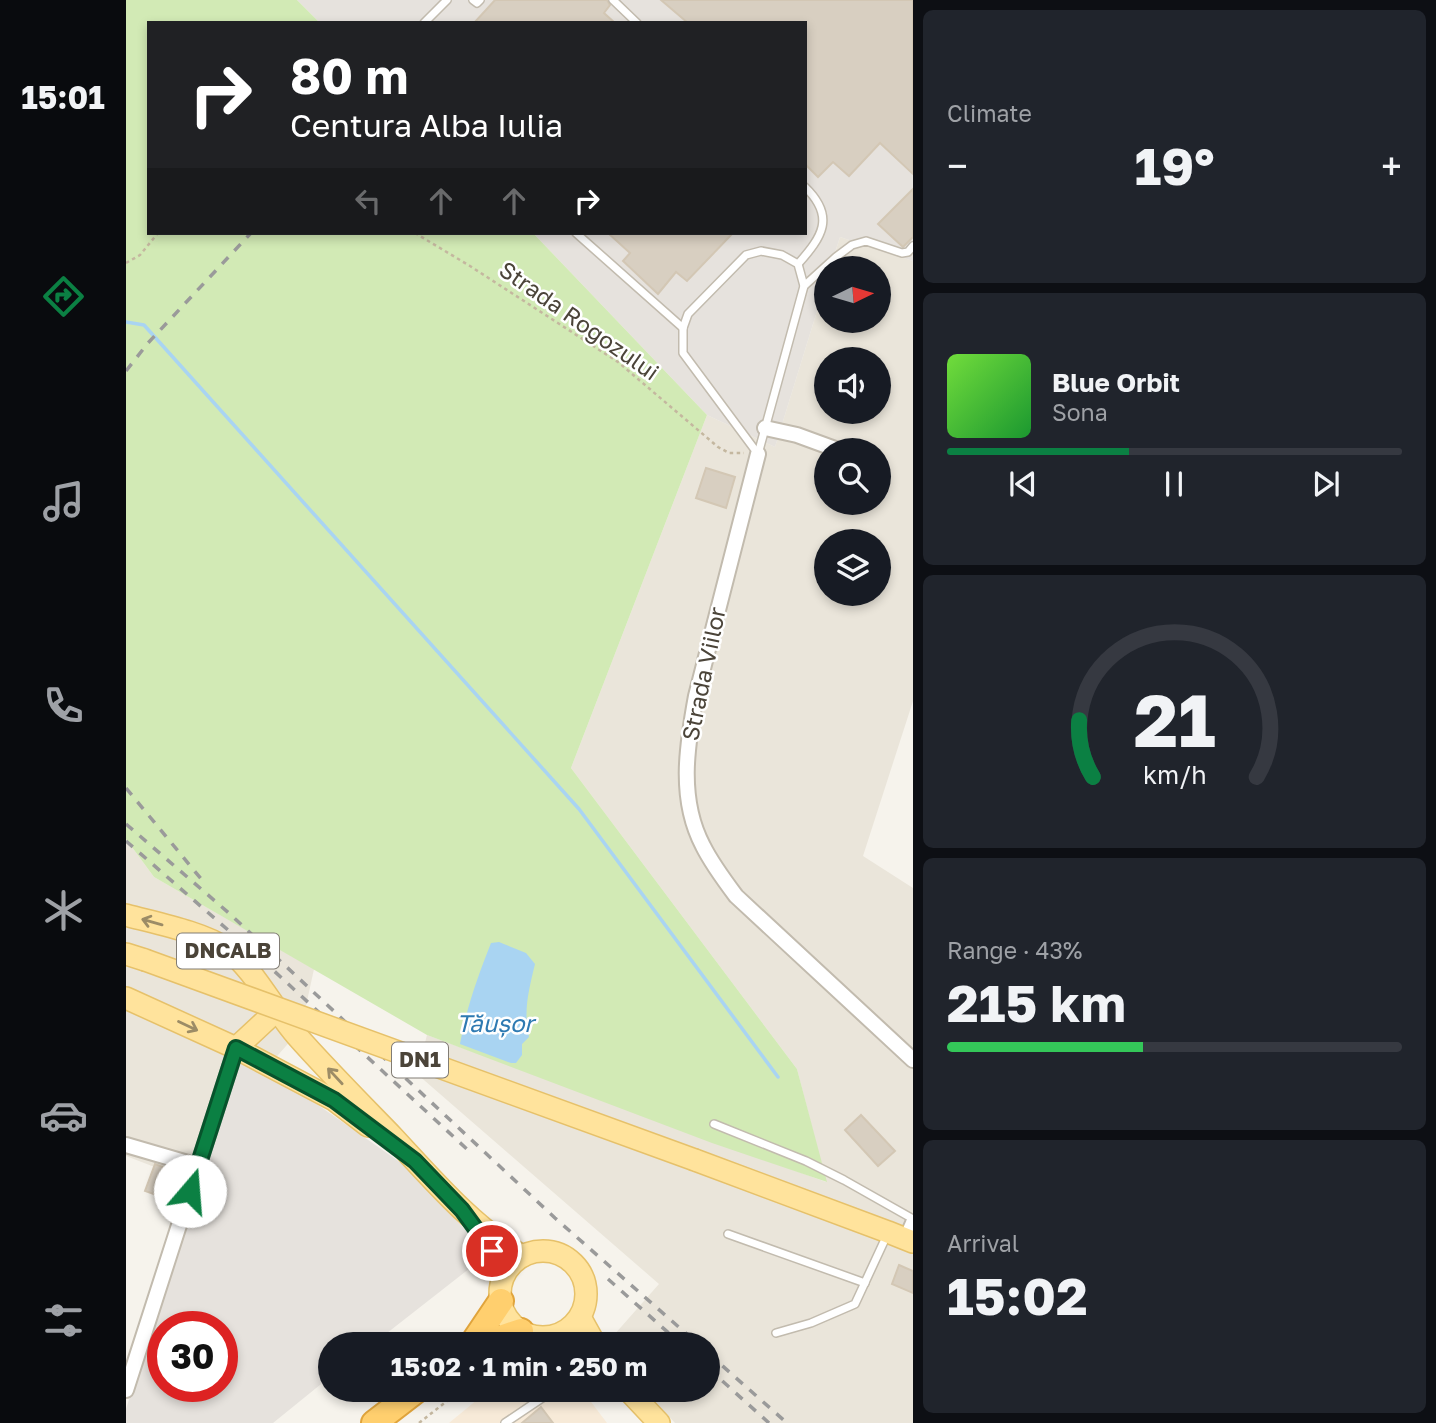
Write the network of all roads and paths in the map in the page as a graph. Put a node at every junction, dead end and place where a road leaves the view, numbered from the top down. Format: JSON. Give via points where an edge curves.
{"nodes":[{"id":1,"x":447,"y":0,"type":"edge"},
{"id":2,"x":473,"y":0,"type":"edge"},
{"id":3,"x":480,"y":0,"type":"edge"},
{"id":4,"x":613,"y":0,"type":"edge"},
{"id":5,"x":426,"y":21,"type":"edge"},
{"id":6,"x":634,"y":21,"type":"edge"},
{"id":7,"x":807,"y":190,"type":"edge"},
{"id":8,"x":156,"y":235,"type":"edge"},
{"id":9,"x":418,"y":235,"type":"edge"},
{"id":10,"x":578,"y":235,"type":"edge"},
{"id":11,"x":913,"y":246,"type":"edge"},
{"id":12,"x":126,"y":263,"type":"edge"},
{"id":13,"x":798,"y":264,"type":"junction"},
{"id":14,"x":804,"y":286,"type":"junction"},
{"id":15,"x":683,"y":328,"type":"junction"},
{"id":16,"x":765,"y":428,"type":"junction"},
{"id":17,"x":814,"y":441,"type":"edge"},
{"id":18,"x":758,"y":454,"type":"junction"},
{"id":19,"x":126,"y":915,"type":"edge"},
{"id":20,"x":135,"y":957,"type":"edge"},
{"id":21,"x":126,"y":998,"type":"edge"},
{"id":22,"x":277,"y":1010,"type":"junction"},
{"id":23,"x":236,"y":1048,"type":"junction"},
{"id":24,"x":913,"y":1060,"type":"edge"},
{"id":25,"x":714,"y":1124,"type":"dead end"},
{"id":26,"x":126,"y":1145,"type":"edge"},
{"id":27,"x":415,"y":1161,"type":"junction"},
{"id":28,"x":198,"y":1166,"type":"junction"},
{"id":29,"x":462,"y":1210,"type":"junction"},
{"id":30,"x":906,"y":1231,"type":"edge"},
{"id":31,"x":728,"y":1234,"type":"dead end"},
{"id":32,"x":522,"y":1256,"type":"junction"},
{"id":33,"x":865,"y":1283,"type":"junction"},
{"id":34,"x":502,"y":1288,"type":"junction"},
{"id":35,"x":580,"y":1317,"type":"junction"},
{"id":36,"x":521,"y":1331,"type":"joint"},
{"id":37,"x":478,"y":1332,"type":"edge"},
{"id":38,"x":518,"y":1332,"type":"edge"},
{"id":39,"x":570,"y":1332,"type":"edge"},
{"id":40,"x":588,"y":1332,"type":"edge"},
{"id":41,"x":776,"y":1333,"type":"dead end"},
{"id":42,"x":126,"y":1391,"type":"edge"},
{"id":43,"x":401,"y":1402,"type":"edge"},
{"id":44,"x":446,"y":1402,"type":"edge"},
{"id":45,"x":536,"y":1402,"type":"edge"},
{"id":46,"x":639,"y":1402,"type":"edge"},
{"id":47,"x":374,"y":1423,"type":"edge"},
{"id":48,"x":419,"y":1423,"type":"edge"},
{"id":49,"x":505,"y":1423,"type":"edge"},
{"id":50,"x":659,"y":1423,"type":"edge"}],
"edges":[{"from":1,"to":5,"type":"lane"},
{"from":2,"to":3,"type":"lane"},
{"from":4,"to":6,"type":"lane"},
{"from":7,"to":13,"type":"lane","via":[[822,209],[824,224],[815,245]]},
{"from":8,"to":12,"type":"path","via":[[140,255]]},
{"from":9,"to":18,"type":"path","name":"Strada Rogozului","via":[[618,362],[719,447],[730,453]]},
{"from":10,"to":15,"type":"lane"},
{"from":11,"to":14,"type":"lane","via":[[902,253],[866,241],[852,245]]},
{"from":13,"to":14,"type":"lane"},
{"from":13,"to":15,"type":"lane","via":[[761,251],[746,256],[688,314]]},
{"from":14,"to":16,"type":"lane"},
{"from":15,"to":18,"type":"lane","via":[[683,353]]},
{"from":16,"to":17,"type":"street"},
{"from":16,"to":18,"type":"lane"},
{"from":18,"to":24,"type":"street","name":"Strada Viilor","via":[[688,736],[686,782],[691,817],[701,844],[736,896]]},
{"from":22,"to":19,"type":"main road","number":"DNCALB","one_way":true,"via":[[226,949]]},
{"from":20,"to":30,"type":"main road","number":"DN1","bridge":true,"via":[[695,1160]]},
{"from":21,"to":23,"type":"main road","number":"DNCALB","one_way":true},
{"from":22,"to":23,"type":"main road"},
{"from":27,"to":22,"type":"main road","number":"DNCALB","one_way":true},
{"from":23,"to":27,"type":"main road","number":"DNCALB","via":[[334,1100]]},
{"from":23,"to":28,"type":"street"},
{"from":25,"to":30,"type":"lane","via":[[844,1180]]},
{"from":26,"to":28,"type":"street"},
{"from":27,"to":29,"type":"main road","number":"DNCALB"},
{"from":28,"to":42,"type":"street"},
{"from":29,"to":32,"type":"main road","number":"DNCALB"},
{"from":29,"to":34,"type":"main road","number":"DNCALB","via":[[492,1251]]},
{"from":30,"to":33,"type":"lane"},
{"from":31,"to":33,"type":"lane"},
{"from":32,"to":34,"type":"main road","via":[[512,1265]]},
{"from":32,"to":35,"type":"main road","via":[[550,1251],[575,1264],[587,1290]]},
{"from":33,"to":41,"type":"lane","via":[[855,1304]]},
{"from":34,"to":36,"type":"main road","number":"DNCALB","via":[[505,1313]]},
{"from":34,"to":37,"type":"highway"},
{"from":35,"to":39,"type":"main road"},
{"from":35,"to":40,"type":"main road"},
{"from":36,"to":38,"type":"highway"},
{"from":43,"to":47,"type":"highway"},
{"from":44,"to":48,"type":"path"},
{"from":45,"to":49,"type":"lane"},
{"from":46,"to":50,"type":"main road"}]}
